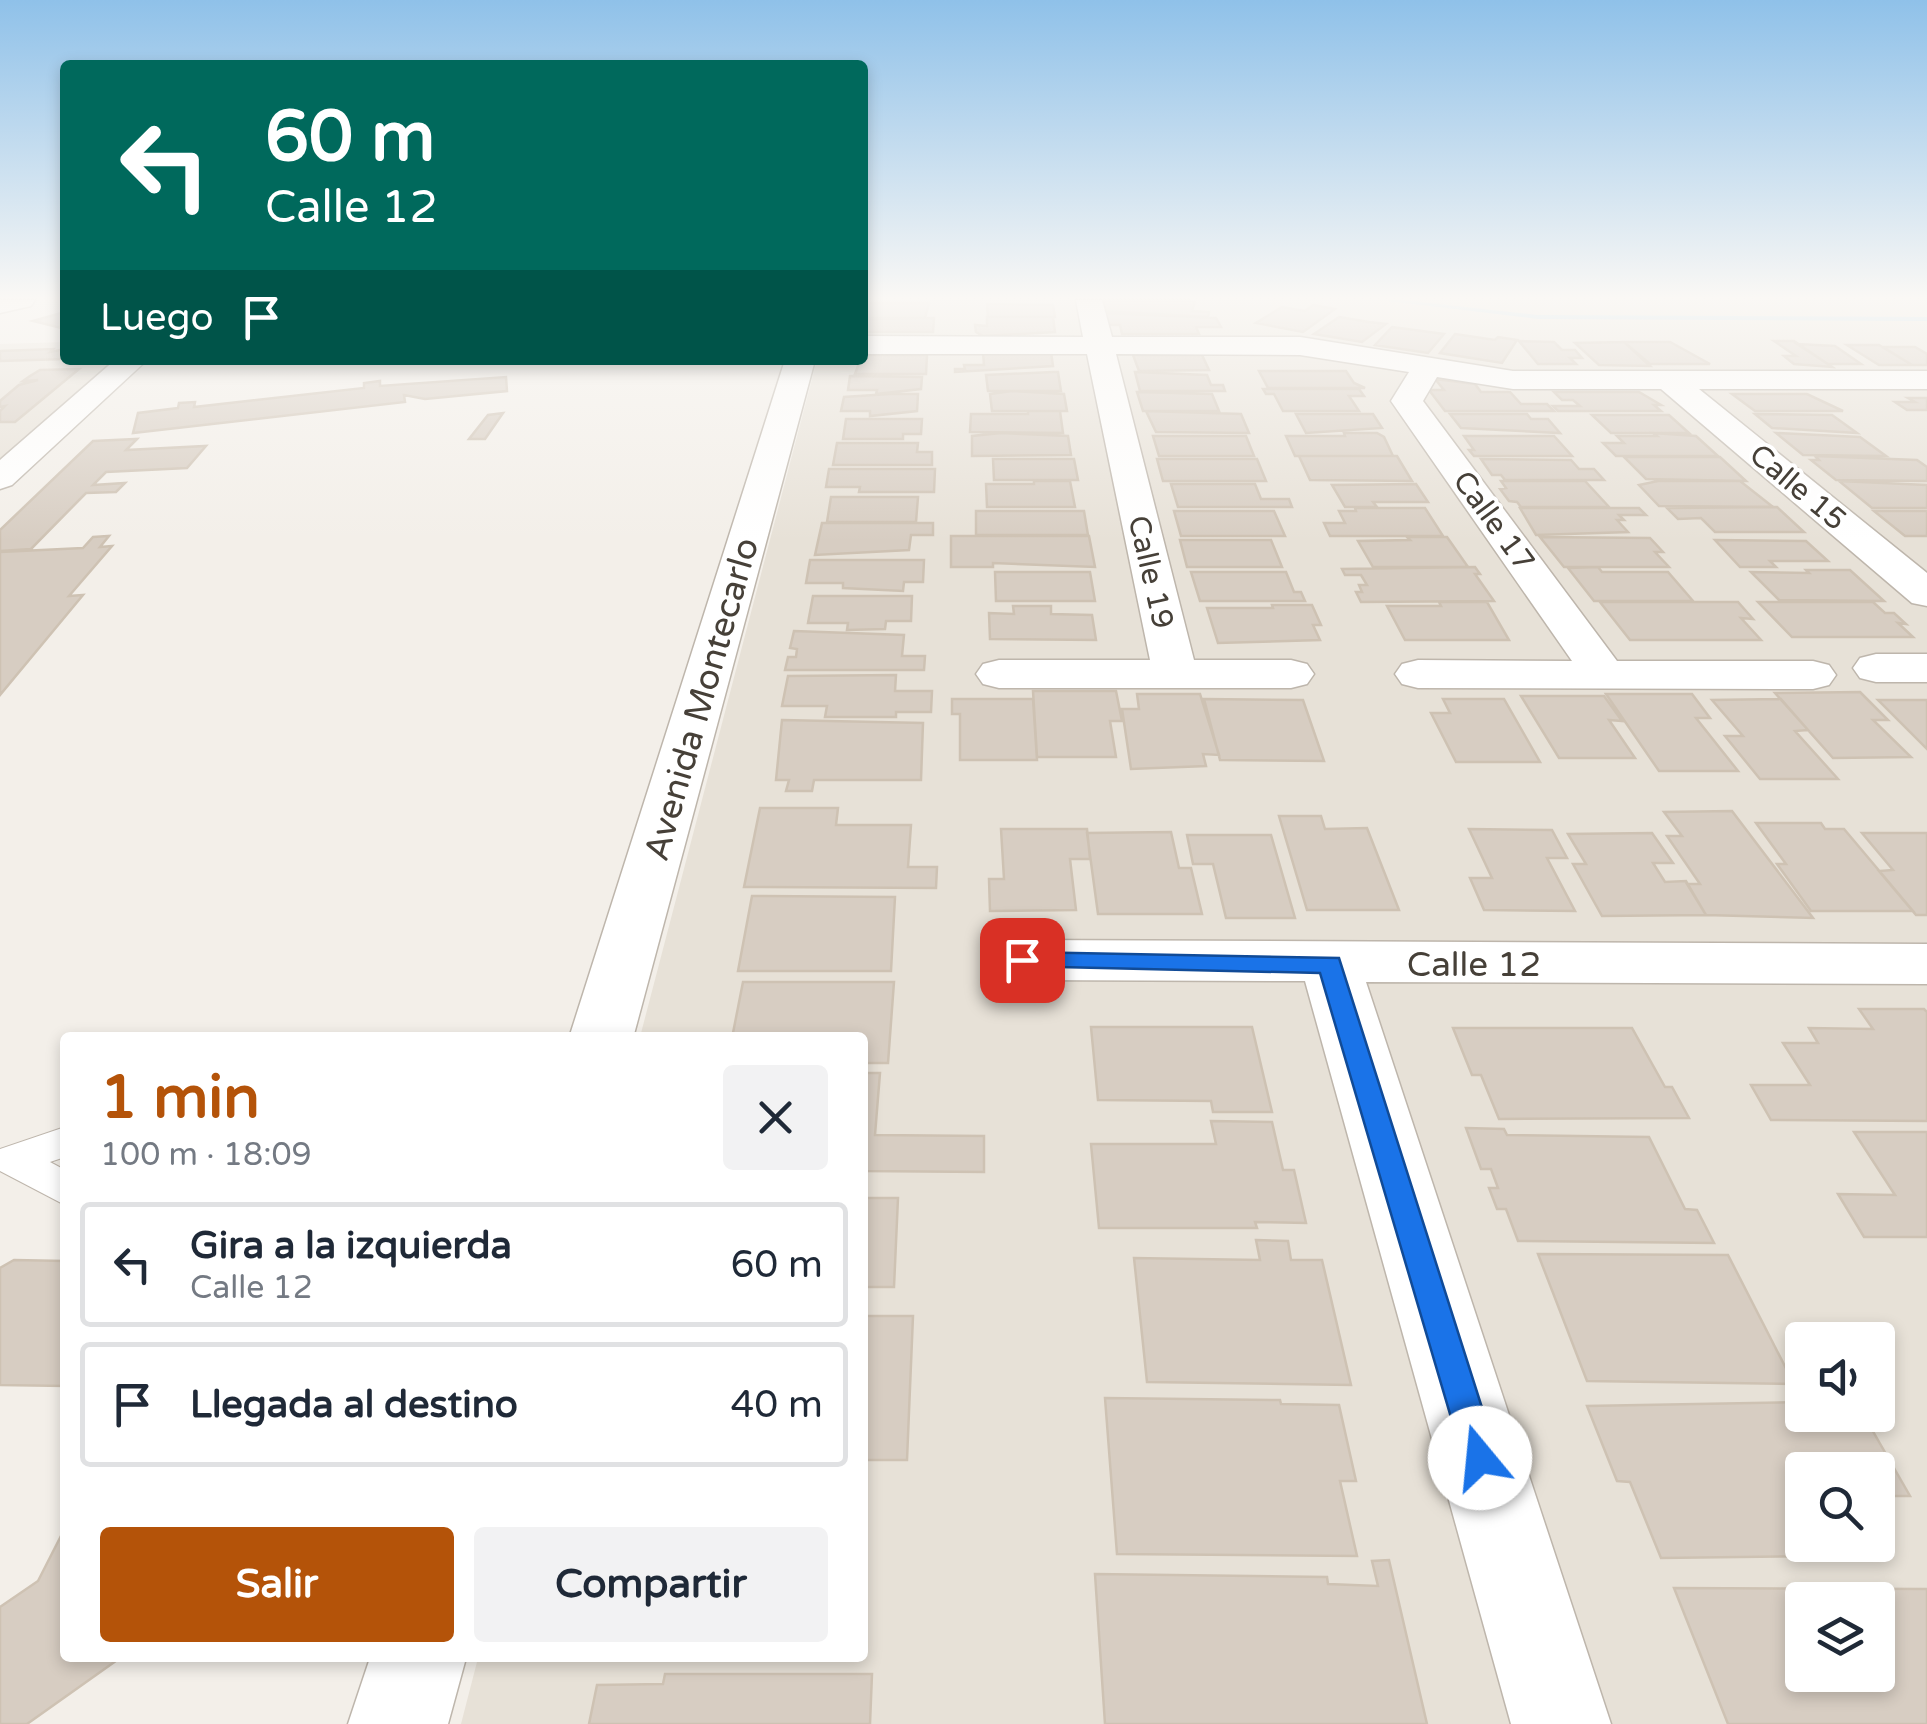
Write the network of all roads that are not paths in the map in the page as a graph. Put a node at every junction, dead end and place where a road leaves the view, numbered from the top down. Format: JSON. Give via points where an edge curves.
{"nodes":[{"id":1,"x":108,"y":380,"type":"edge"},
{"id":2,"x":794,"y":380,"type":"edge"},
{"id":3,"x":1105,"y":380,"type":"edge"},
{"id":4,"x":1419,"y":380,"type":"edge"},
{"id":5,"x":1669,"y":380,"type":"edge"},
{"id":6,"x":3,"y":472,"type":"edge"},
{"id":7,"x":1927,"y":594,"type":"edge"},
{"id":8,"x":1876,"y":668,"type":"dead end"},
{"id":9,"x":1927,"y":668,"type":"edge"},
{"id":10,"x":1174,"y":673,"type":"junction"},
{"id":11,"x":1000,"y":674,"type":"dead end"},
{"id":12,"x":1292,"y":674,"type":"dead end"},
{"id":13,"x":1418,"y":674,"type":"dead end"},
{"id":14,"x":1604,"y":674,"type":"junction"},
{"id":15,"x":1813,"y":675,"type":"dead end"},
{"id":16,"x":1022,"y":960,"type":"dead end"},
{"id":17,"x":1330,"y":964,"type":"junction"},
{"id":18,"x":1927,"y":964,"type":"edge"},
{"id":19,"x":603,"y":1032,"type":"edge"},
{"id":20,"x":60,"y":1144,"type":"edge"},
{"id":21,"x":6,"y":1160,"type":"edge"},
{"id":22,"x":60,"y":1187,"type":"edge"},
{"id":23,"x":417,"y":1662,"type":"edge"},
{"id":24,"x":398,"y":1724,"type":"edge"},
{"id":25,"x":1561,"y":1724,"type":"edge"}],
"edges":[{"from":1,"to":6,"type":"street"},
{"from":2,"to":19,"type":"street","name":"Avenida Montecarlo"},
{"from":3,"to":10,"type":"street","name":"Calle 19"},
{"from":4,"to":14,"type":"street","name":"Calle 17","via":[[1407,401]]},
{"from":5,"to":7,"type":"street","name":"Calle 15"},
{"from":8,"to":9,"type":"street"},
{"from":10,"to":11,"type":"street","name":"Calle 19"},
{"from":10,"to":12,"type":"street"},
{"from":13,"to":14,"type":"street"},
{"from":14,"to":15,"type":"street"},
{"from":16,"to":17,"type":"street","name":"Calle 12"},
{"from":17,"to":18,"type":"street","name":"Calle 12"},
{"from":17,"to":25,"type":"street"},
{"from":20,"to":21,"type":"lane"},
{"from":21,"to":22,"type":"lane"},
{"from":23,"to":24,"type":"street"}]}
